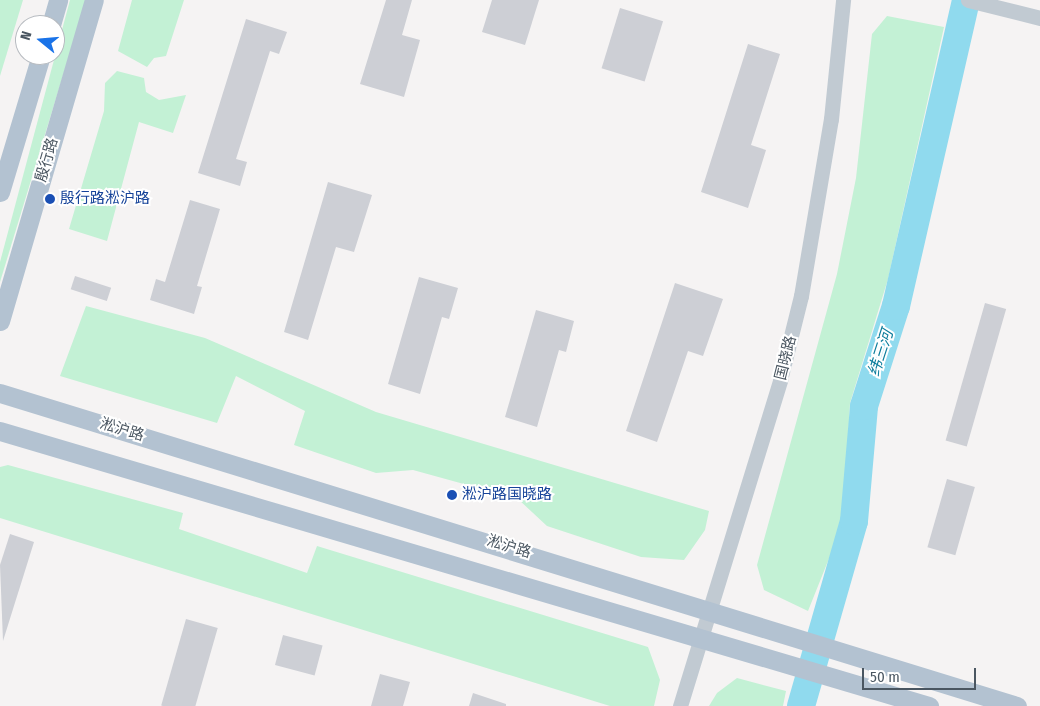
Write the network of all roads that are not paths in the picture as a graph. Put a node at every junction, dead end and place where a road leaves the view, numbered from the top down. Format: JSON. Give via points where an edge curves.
{"nodes":[{"id":1,"x":58,"y":0,"type":"edge"},
{"id":2,"x":94,"y":0,"type":"edge"},
{"id":3,"x":843,"y":0,"type":"edge"},
{"id":4,"x":968,"y":0,"type":"edge"},
{"id":5,"x":54,"y":15,"type":"edge"},
{"id":6,"x":1040,"y":18,"type":"edge"},
{"id":7,"x":38,"y":65,"type":"edge"},
{"id":8,"x":0,"y":192,"type":"edge"},
{"id":9,"x":0,"y":321,"type":"edge"},
{"id":10,"x":0,"y":393,"type":"edge"},
{"id":11,"x":0,"y":431,"type":"edge"},
{"id":12,"x":711,"y":608,"type":"junction"},
{"id":13,"x":702,"y":635,"type":"junction"},
{"id":14,"x":680,"y":706,"type":"edge"},
{"id":15,"x":930,"y":706,"type":"edge"},
{"id":16,"x":1017,"y":706,"type":"edge"}],
"edges":[{"from":1,"to":5,"type":"main road"},
{"from":2,"to":9,"type":"main road","name":"殷行路"},
{"from":3,"to":12,"type":"street","name":"国晓路","via":[[831,119],[801,296]]},
{"from":4,"to":6,"type":"street"},
{"from":7,"to":8,"type":"main road"},
{"from":10,"to":12,"type":"main road","name":"淞沪路"},
{"from":11,"to":13,"type":"main road","name":"淞沪路"},
{"from":12,"to":13,"type":"street","name":"国晓路"},
{"from":12,"to":16,"type":"main road","name":"淞沪路"},
{"from":13,"to":14,"type":"street","name":"国晓路"},
{"from":13,"to":15,"type":"main road","name":"淞沪路"}]}
